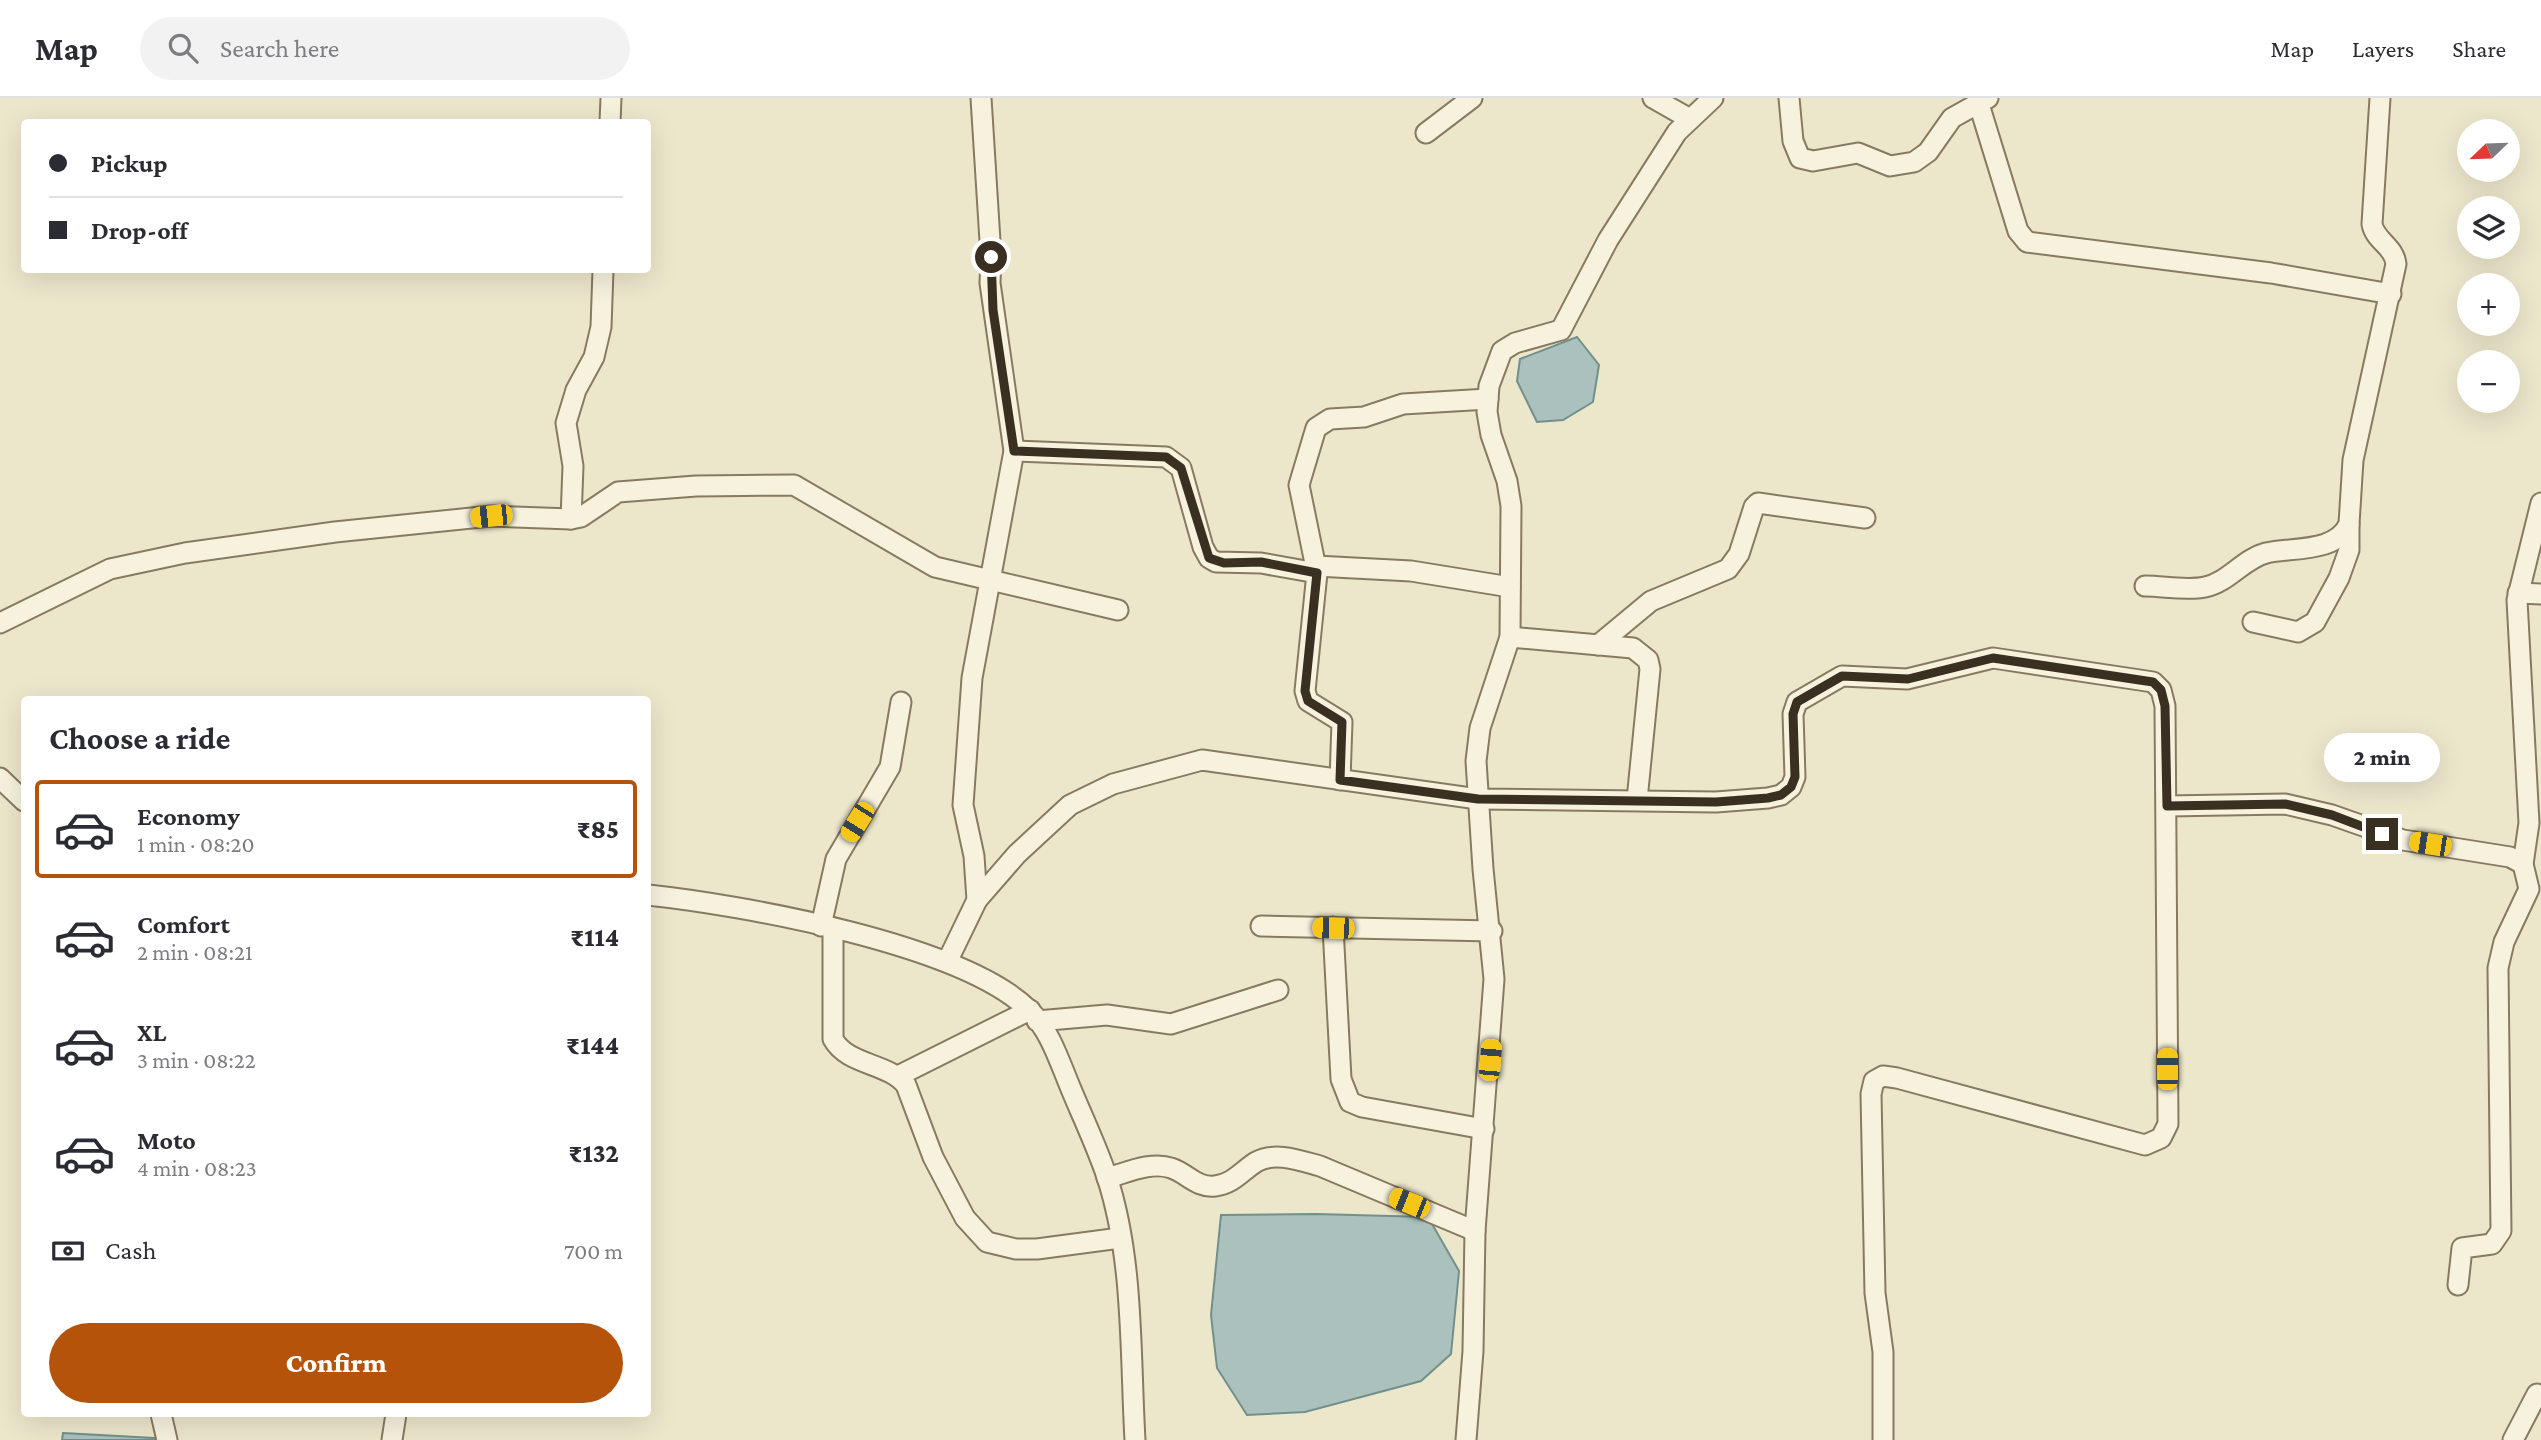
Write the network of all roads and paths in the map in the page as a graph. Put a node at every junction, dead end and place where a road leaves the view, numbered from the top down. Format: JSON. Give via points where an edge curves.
{"nodes":[{"id":1,"x":611,"y":98,"type":"edge"},
{"id":2,"x":982,"y":98,"type":"edge"},
{"id":3,"x":1472,"y":98,"type":"edge"},
{"id":4,"x":1713,"y":98,"type":"edge"},
{"id":5,"x":1789,"y":98,"type":"edge"},
{"id":6,"x":2380,"y":98,"type":"edge"},
{"id":7,"x":1983,"y":100,"type":"edge"},
{"id":8,"x":1671,"y":108,"type":"edge"},
{"id":9,"x":610,"y":119,"type":"edge"},
{"id":10,"x":1426,"y":132,"type":"dead end"},
{"id":11,"x":603,"y":273,"type":"edge"},
{"id":12,"x":2391,"y":294,"type":"junction"},
{"id":13,"x":1488,"y":399,"type":"junction"},
{"id":14,"x":1014,"y":451,"type":"junction"},
{"id":15,"x":2541,"y":503,"type":"edge"},
{"id":16,"x":1865,"y":518,"type":"dead end"},
{"id":17,"x":571,"y":519,"type":"junction"},
{"id":18,"x":2349,"y":524,"type":"junction"},
{"id":19,"x":1317,"y":570,"type":"junction"},
{"id":20,"x":989,"y":582,"type":"junction"},
{"id":21,"x":2145,"y":586,"type":"dead end"},
{"id":22,"x":1510,"y":587,"type":"junction"},
{"id":23,"x":2518,"y":593,"type":"junction"},
{"id":24,"x":2541,"y":594,"type":"edge"},
{"id":25,"x":1118,"y":610,"type":"dead end"},
{"id":26,"x":2253,"y":622,"type":"dead end"},
{"id":27,"x":0,"y":623,"type":"edge"},
{"id":28,"x":1510,"y":637,"type":"junction"},
{"id":29,"x":1598,"y":645,"type":"junction"},
{"id":30,"x":901,"y":702,"type":"dead end"},
{"id":31,"x":1340,"y":780,"type":"junction"},
{"id":32,"x":3,"y":781,"type":"edge"},
{"id":33,"x":21,"y":798,"type":"edge"},
{"id":34,"x":1478,"y":799,"type":"junction"},
{"id":35,"x":1637,"y":800,"type":"junction"},
{"id":36,"x":2167,"y":806,"type":"junction"},
{"id":37,"x":2523,"y":864,"type":"junction"},
{"id":38,"x":651,"y":895,"type":"edge"},
{"id":39,"x":977,"y":900,"type":"junction"},
{"id":40,"x":1261,"y":926,"type":"dead end"},
{"id":41,"x":827,"y":927,"type":"junction"},
{"id":42,"x":1333,"y":928,"type":"junction"},
{"id":43,"x":1492,"y":931,"type":"junction"},
{"id":44,"x":947,"y":962,"type":"junction"},
{"id":45,"x":1278,"y":990,"type":"dead end"},
{"id":46,"x":1033,"y":1016,"type":"junction"},
{"id":47,"x":898,"y":1076,"type":"junction"},
{"id":48,"x":1484,"y":1129,"type":"junction"},
{"id":49,"x":1107,"y":1178,"type":"junction"},
{"id":50,"x":1475,"y":1231,"type":"junction"},
{"id":51,"x":1119,"y":1238,"type":"junction"},
{"id":52,"x":2458,"y":1285,"type":"dead end"},
{"id":53,"x":2537,"y":1394,"type":"dead end"},
{"id":54,"x":162,"y":1417,"type":"edge"},
{"id":55,"x":396,"y":1417,"type":"edge"},
{"id":56,"x":167,"y":1440,"type":"edge"},
{"id":57,"x":392,"y":1440,"type":"edge"},
{"id":58,"x":1135,"y":1440,"type":"edge"},
{"id":59,"x":1466,"y":1440,"type":"edge"},
{"id":60,"x":1883,"y":1440,"type":"edge"},
{"id":61,"x":2513,"y":1440,"type":"edge"}],
"edges":[{"from":1,"to":9,"type":"street"},
{"from":2,"to":14,"type":"street","via":[[990,283]]},
{"from":3,"to":10,"type":"street"},
{"from":4,"to":8,"type":"street"},
{"from":5,"to":7,"type":"street","via":[[1793,141],[1800,158],[1813,161],[1858,153],[1890,166],[1914,162],[1928,152],[1952,118]]},
{"from":6,"to":12,"type":"street","via":[[2372,224],[2395,257]]},
{"from":7,"to":12,"type":"street","via":[[2018,232],[2027,242],[2272,273]]},
{"from":8,"to":13,"type":"street","via":[[1677,132],[1608,240],[1561,330],[1502,351]]},
{"from":11,"to":17,"type":"street","via":[[601,327],[594,357],[576,390],[566,424],[573,466]]},
{"from":12,"to":18,"type":"street","via":[[2353,460]]},
{"from":13,"to":19,"type":"street","via":[[1404,404],[1364,417],[1329,419],[1316,428],[1299,485]]},
{"from":13,"to":22,"type":"street","via":[[1491,435],[1511,506]]},
{"from":14,"to":19,"type":"street","via":[[1166,457],[1181,468],[1209,558]]},
{"from":14,"to":20,"type":"street"},
{"from":15,"to":23,"type":"street"},
{"from":16,"to":29,"type":"street","via":[[1758,503],[1739,554],[1728,569],[1651,601]]},
{"from":17,"to":20,"type":"street","via":[[618,492],[696,486],[802,489],[921,561]]},
{"from":17,"to":27,"type":"street","via":[[491,516],[185,552],[110,569]]},
{"from":18,"to":21,"type":"street","via":[[2336,541],[2262,555],[2212,585]]},
{"from":18,"to":26,"type":"street","via":[[2346,562],[2315,622],[2298,632]]},
{"from":19,"to":22,"type":"street","via":[[1411,570]]},
{"from":19,"to":31,"type":"street","via":[[1305,691],[1308,701],[1342,722]]},
{"from":20,"to":25,"type":"street"},
{"from":20,"to":39,"type":"street","via":[[972,678],[963,780]]},
{"from":22,"to":28,"type":"street"},
{"from":23,"to":24,"type":"street"},
{"from":23,"to":37,"type":"street","via":[[2529,823]]},
{"from":28,"to":29,"type":"street"},
{"from":28,"to":34,"type":"street","via":[[1480,727]]},
{"from":29,"to":35,"type":"street","via":[[1633,648],[1648,660]]},
{"from":30,"to":41,"type":"street","via":[[890,767],[836,859]]},
{"from":31,"to":34,"type":"street"},
{"from":31,"to":39,"type":"street","via":[[1202,760],[1113,784],[1070,805],[1046,825]]},
{"from":32,"to":33,"type":"street"},
{"from":34,"to":35,"type":"street"},
{"from":34,"to":43,"type":"street"},
{"from":35,"to":36,"type":"street","via":[[1716,802],[1781,795],[1795,777],[1793,714],[1805,695],[1842,676],[1908,679],[1993,658],[2153,682],[2161,690],[2165,706]]},
{"from":36,"to":37,"type":"street","via":[[2267,803],[2301,807],[2403,840],[2510,857]]},
{"from":36,"to":60,"type":"street","via":[[2168,1124],[2161,1138],[2145,1145],[1897,1078],[1883,1076],[1874,1081],[1875,1293],[1883,1352]]},
{"from":37,"to":52,"type":"street","via":[[2529,889],[2504,942],[2498,968],[2501,1231],[2492,1244],[2462,1248]]},
{"from":38,"to":41,"type":"street"},
{"from":39,"to":44,"type":"street"},
{"from":40,"to":42,"type":"street"},
{"from":41,"to":44,"type":"street"},
{"from":41,"to":47,"type":"street","via":[[833,1039],[847,1055]]},
{"from":42,"to":43,"type":"street"},
{"from":42,"to":48,"type":"street","via":[[1342,1079],[1350,1102]]},
{"from":43,"to":48,"type":"street","via":[[1493,1014]]},
{"from":44,"to":46,"type":"street","via":[[1003,990]]},
{"from":45,"to":46,"type":"street","via":[[1171,1024],[1107,1015]]},
{"from":46,"to":47,"type":"street"},
{"from":46,"to":49,"type":"street","via":[[1052,1044]]},
{"from":47,"to":51,"type":"street","via":[[958,1206],[975,1233],[987,1242],[1037,1249]]},
{"from":48,"to":50,"type":"street"},
{"from":49,"to":50,"type":"street","via":[[1164,1166],[1212,1187],[1236,1179],[1258,1161],[1294,1159]]},
{"from":49,"to":51,"type":"street"},
{"from":50,"to":59,"type":"street"},
{"from":51,"to":58,"type":"street","via":[[1128,1300]]},
{"from":53,"to":61,"type":"street"},
{"from":54,"to":56,"type":"street"},
{"from":55,"to":57,"type":"street"}]}
